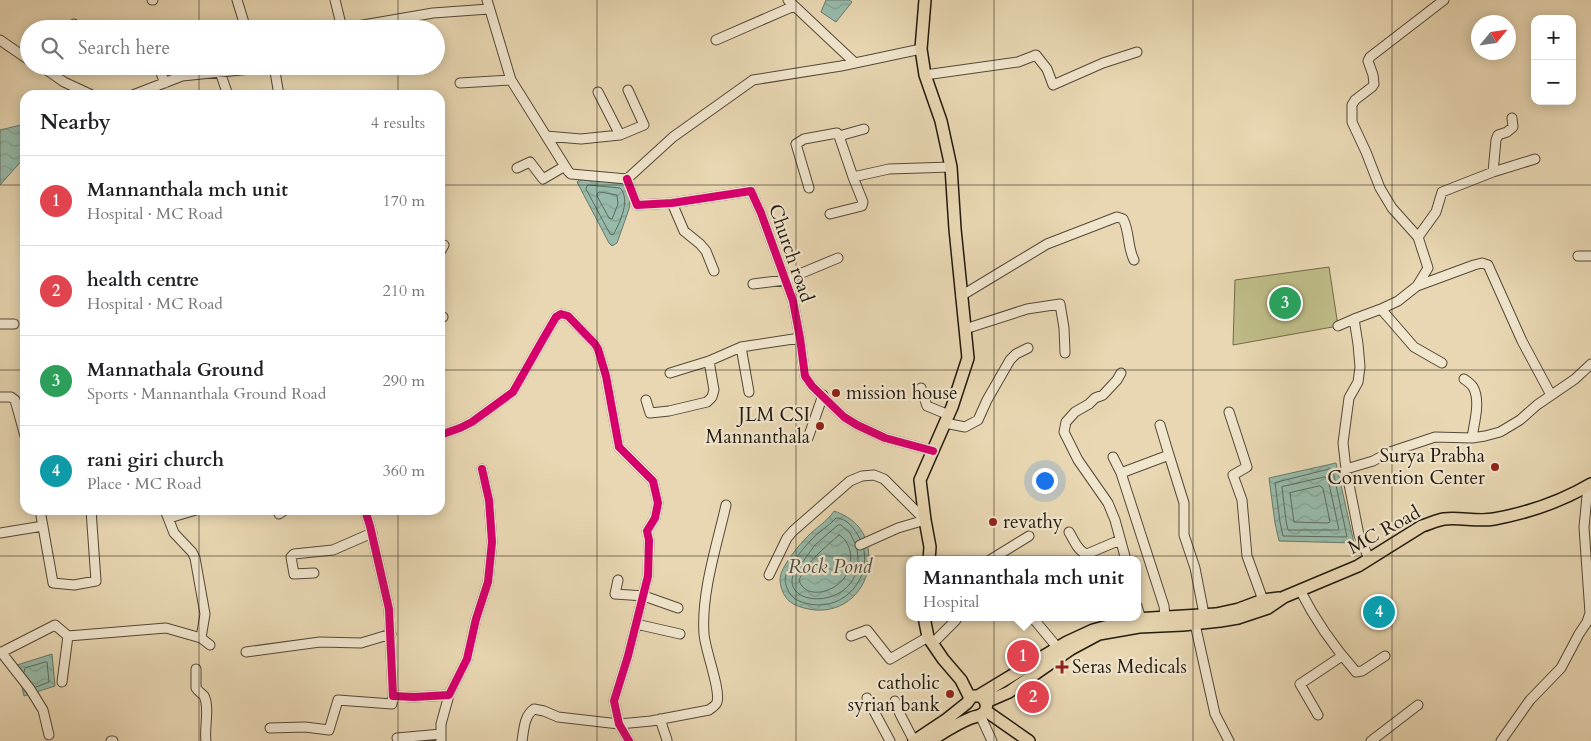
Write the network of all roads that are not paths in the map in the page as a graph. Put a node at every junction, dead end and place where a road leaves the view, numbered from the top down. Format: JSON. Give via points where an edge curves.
{"nodes":[{"id":1,"x":237,"y":0,"type":"edge"},
{"id":2,"x":335,"y":0,"type":"edge"},
{"id":3,"x":925,"y":0,"type":"edge"},
{"id":4,"x":1444,"y":0,"type":"edge"},
{"id":5,"x":791,"y":3,"type":"edge"},
{"id":6,"x":488,"y":4,"type":"edge"},
{"id":7,"x":243,"y":20,"type":"edge"},
{"id":8,"x":339,"y":20,"type":"edge"},
{"id":9,"x":390,"y":20,"type":"edge"},
{"id":10,"x":0,"y":40,"type":"edge"},
{"id":11,"x":716,"y":40,"type":"dead end"},
{"id":12,"x":922,"y":49,"type":"junction"},
{"id":13,"x":1137,"y":52,"type":"dead end"},
{"id":14,"x":20,"y":54,"type":"edge"},
{"id":15,"x":856,"y":63,"type":"junction"},
{"id":16,"x":56,"y":75,"type":"edge"},
{"id":17,"x":162,"y":75,"type":"edge"},
{"id":18,"x":192,"y":75,"type":"edge"},
{"id":19,"x":221,"y":75,"type":"edge"},
{"id":20,"x":276,"y":75,"type":"edge"},
{"id":21,"x":925,"y":75,"type":"junction"},
{"id":22,"x":511,"y":80,"type":"junction"},
{"id":23,"x":165,"y":83,"type":"junction"},
{"id":24,"x":460,"y":83,"type":"dead end"},
{"id":25,"x":75,"y":90,"type":"edge"},
{"id":26,"x":146,"y":90,"type":"edge"},
{"id":27,"x":226,"y":90,"type":"edge"},
{"id":28,"x":278,"y":90,"type":"edge"},
{"id":29,"x":628,"y":90,"type":"dead end"},
{"id":30,"x":598,"y":92,"type":"dead end"},
{"id":31,"x":1512,"y":118,"type":"dead end"},
{"id":32,"x":864,"y":129,"type":"dead end"},
{"id":33,"x":620,"y":135,"type":"junction"},
{"id":34,"x":546,"y":136,"type":"junction"},
{"id":35,"x":839,"y":136,"type":"junction"},
{"id":36,"x":1535,"y":159,"type":"dead end"},
{"id":37,"x":565,"y":166,"type":"junction"},
{"id":38,"x":951,"y":167,"type":"junction"},
{"id":39,"x":517,"y":168,"type":"dead end"},
{"id":40,"x":1494,"y":172,"type":"junction"},
{"id":41,"x":853,"y":177,"type":"junction"},
{"id":42,"x":627,"y":179,"type":"junction"},
{"id":43,"x":809,"y":188,"type":"dead end"},
{"id":44,"x":672,"y":203,"type":"junction"},
{"id":45,"x":830,"y":214,"type":"dead end"},
{"id":46,"x":1418,"y":237,"type":"junction"},
{"id":47,"x":1578,"y":256,"type":"dead end"},
{"id":48,"x":1591,"y":256,"type":"edge"},
{"id":49,"x":838,"y":258,"type":"dead end"},
{"id":50,"x":1134,"y":260,"type":"dead end"},
{"id":51,"x":714,"y":271,"type":"dead end"},
{"id":52,"x":784,"y":280,"type":"junction"},
{"id":53,"x":753,"y":284,"type":"dead end"},
{"id":54,"x":1417,"y":286,"type":"junction"},
{"id":55,"x":961,"y":296,"type":"junction"},
{"id":56,"x":1381,"y":309,"type":"junction"},
{"id":57,"x":1354,"y":319,"type":"junction"},
{"id":58,"x":0,"y":324,"type":"edge"},
{"id":59,"x":14,"y":324,"type":"dead end"},
{"id":60,"x":1338,"y":326,"type":"dead end"},
{"id":61,"x":965,"y":329,"type":"junction"},
{"id":62,"x":800,"y":338,"type":"junction"},
{"id":63,"x":741,"y":347,"type":"junction"},
{"id":64,"x":1028,"y":348,"type":"dead end"},
{"id":65,"x":1065,"y":352,"type":"dead end"},
{"id":66,"x":709,"y":361,"type":"junction"},
{"id":67,"x":1442,"y":363,"type":"dead end"},
{"id":68,"x":1591,"y":364,"type":"edge"},
{"id":69,"x":670,"y":373,"type":"dead end"},
{"id":70,"x":1122,"y":373,"type":"dead end"},
{"id":71,"x":1464,"y":379,"type":"dead end"},
{"id":72,"x":921,"y":388,"type":"dead end"},
{"id":73,"x":749,"y":392,"type":"dead end"},
{"id":74,"x":823,"y":395,"type":"junction"},
{"id":75,"x":1551,"y":395,"type":"junction"},
{"id":76,"x":0,"y":397,"type":"edge"},
{"id":77,"x":646,"y":400,"type":"dead end"},
{"id":78,"x":1229,"y":412,"type":"dead end"},
{"id":79,"x":20,"y":418,"type":"edge"},
{"id":80,"x":947,"y":419,"type":"junction"},
{"id":81,"x":1160,"y":425,"type":"dead end"},
{"id":82,"x":445,"y":433,"type":"edge"},
{"id":83,"x":808,"y":438,"type":"dead end"},
{"id":84,"x":1472,"y":438,"type":"junction"},
{"id":85,"x":933,"y":451,"type":"junction"},
{"id":86,"x":1169,"y":455,"type":"junction"},
{"id":87,"x":1113,"y":457,"type":"dead end"},
{"id":88,"x":1346,"y":469,"type":"junction"},
{"id":89,"x":482,"y":470,"type":"dead end"},
{"id":90,"x":1121,"y":473,"type":"junction"},
{"id":91,"x":1589,"y":485,"type":"edge"},
{"id":92,"x":726,"y":505,"type":"dead end"},
{"id":93,"x":41,"y":515,"type":"edge"},
{"id":94,"x":91,"y":515,"type":"edge"},
{"id":95,"x":167,"y":515,"type":"edge"},
{"id":96,"x":367,"y":515,"type":"edge"},
{"id":97,"x":925,"y":520,"type":"junction"},
{"id":98,"x":43,"y":526,"type":"junction"},
{"id":99,"x":1069,"y":532,"type":"dead end"},
{"id":100,"x":0,"y":533,"type":"edge"},
{"id":101,"x":372,"y":533,"type":"junction"},
{"id":102,"x":1029,"y":536,"type":"dead end"},
{"id":103,"x":1120,"y":540,"type":"junction"},
{"id":104,"x":860,"y":545,"type":"dead end"},
{"id":105,"x":929,"y":556,"type":"edge"},
{"id":106,"x":996,"y":556,"type":"edge"},
{"id":107,"x":1125,"y":556,"type":"edge"},
{"id":108,"x":1369,"y":559,"type":"junction"},
{"id":109,"x":314,"y":573,"type":"dead end"},
{"id":110,"x":769,"y":575,"type":"dead end"},
{"id":111,"x":618,"y":580,"type":"dead end"},
{"id":112,"x":1300,"y":590,"type":"junction"},
{"id":113,"x":644,"y":596,"type":"junction"},
{"id":114,"x":1284,"y":597,"type":"junction"},
{"id":115,"x":1263,"y":600,"type":"junction"},
{"id":116,"x":678,"y":608,"type":"dead end"},
{"id":117,"x":1204,"y":614,"type":"junction"},
{"id":118,"x":1165,"y":617,"type":"junction"},
{"id":119,"x":1141,"y":619,"type":"edge"},
{"id":120,"x":925,"y":621,"type":"edge"},
{"id":121,"x":955,"y":621,"type":"edge"},
{"id":122,"x":1035,"y":621,"type":"edge"},
{"id":123,"x":1131,"y":621,"type":"edge"},
{"id":124,"x":636,"y":624,"type":"junction"},
{"id":125,"x":1195,"y":624,"type":"junction"},
{"id":126,"x":391,"y":634,"type":"junction"},
{"id":127,"x":680,"y":634,"type":"dead end"},
{"id":128,"x":68,"y":636,"type":"junction"},
{"id":129,"x":851,"y":636,"type":"dead end"},
{"id":130,"x":201,"y":638,"type":"junction"},
{"id":131,"x":930,"y":640,"type":"junction"},
{"id":132,"x":210,"y":645,"type":"dead end"},
{"id":133,"x":1057,"y":648,"type":"junction"},
{"id":134,"x":1,"y":652,"type":"edge"},
{"id":135,"x":246,"y":652,"type":"dead end"},
{"id":136,"x":1342,"y":656,"type":"junction"},
{"id":137,"x":1385,"y":656,"type":"dead end"},
{"id":138,"x":196,"y":670,"type":"dead end"},
{"id":139,"x":62,"y":682,"type":"dead end"},
{"id":140,"x":449,"y":695,"type":"junction"},
{"id":141,"x":393,"y":696,"type":"junction"},
{"id":142,"x":867,"y":698,"type":"dead end"},
{"id":143,"x":895,"y":701,"type":"dead end"},
{"id":144,"x":1418,"y":705,"type":"dead end"},
{"id":145,"x":978,"y":706,"type":"junction"},
{"id":146,"x":1318,"y":715,"type":"dead end"},
{"id":147,"x":660,"y":719,"type":"junction"},
{"id":148,"x":619,"y":724,"type":"junction"},
{"id":149,"x":270,"y":728,"type":"dead end"},
{"id":150,"x":49,"y":735,"type":"dead end"},
{"id":151,"x":441,"y":737,"type":"edge"},
{"id":152,"x":397,"y":738,"type":"dead end"},
{"id":153,"x":667,"y":740,"type":"edge"},
{"id":154,"x":201,"y":741,"type":"edge"},
{"id":155,"x":206,"y":741,"type":"edge"},
{"id":156,"x":522,"y":741,"type":"edge"},
{"id":157,"x":629,"y":741,"type":"edge"},
{"id":158,"x":890,"y":741,"type":"edge"},
{"id":159,"x":914,"y":741,"type":"edge"},
{"id":160,"x":930,"y":741,"type":"edge"},
{"id":161,"x":992,"y":741,"type":"edge"},
{"id":162,"x":1029,"y":741,"type":"edge"},
{"id":163,"x":1229,"y":741,"type":"edge"},
{"id":164,"x":1371,"y":741,"type":"edge"},
{"id":165,"x":1501,"y":741,"type":"edge"}],
"edges":[{"from":1,"to":7,"type":"street"},
{"from":2,"to":8,"type":"street"},
{"from":3,"to":12,"type":"main road"},
{"from":4,"to":46,"type":"street","via":[[1370,57],[1368,61],[1374,84],[1352,104],[1352,122],[1380,188],[1392,208]]},
{"from":5,"to":11,"type":"street"},
{"from":5,"to":15,"type":"street"},
{"from":6,"to":9,"type":"street"},
{"from":6,"to":22,"type":"street"},
{"from":10,"to":14,"type":"street"},
{"from":12,"to":15,"type":"street"},
{"from":12,"to":21,"type":"main road"},
{"from":13,"to":21,"type":"street","via":[[1053,85],[1047,69],[1036,56],[1018,62]]},
{"from":15,"to":42,"type":"street","via":[[753,80],[673,137]]},
{"from":16,"to":25,"type":"street"},
{"from":17,"to":23,"type":"street"},
{"from":18,"to":23,"type":"street"},
{"from":19,"to":27,"type":"street"},
{"from":20,"to":28,"type":"street"},
{"from":21,"to":38,"type":"main road","via":[[941,122]]},
{"from":22,"to":24,"type":"street"},
{"from":22,"to":34,"type":"street"},
{"from":23,"to":26,"type":"street"},
{"from":29,"to":33,"type":"street","via":[[644,125]]},
{"from":30,"to":33,"type":"street"},
{"from":31,"to":40,"type":"street","via":[[1513,127],[1498,135],[1496,140]]},
{"from":32,"to":35,"type":"street"},
{"from":33,"to":34,"type":"street","via":[[582,139]]},
{"from":34,"to":37,"type":"street"},
{"from":35,"to":41,"type":"street"},
{"from":35,"to":43,"type":"street","via":[[837,133],[796,144]]},
{"from":36,"to":40,"type":"street"},
{"from":37,"to":39,"type":"street","via":[[543,179],[530,162]]},
{"from":37,"to":42,"type":"street","via":[[571,174]]},
{"from":38,"to":41,"type":"street","via":[[889,169]]},
{"from":38,"to":55,"type":"main road"},
{"from":40,"to":46,"type":"street","via":[[1442,192],[1436,212]]},
{"from":41,"to":45,"type":"street","via":[[862,206]]},
{"from":42,"to":44,"type":"street","name":"Church road","via":[[637,205]]},
{"from":44,"to":51,"type":"street","via":[[684,231],[706,251]]},
{"from":44,"to":52,"type":"street","name":"Church road","via":[[750,191]]},
{"from":46,"to":54,"type":"street","via":[[1428,268]]},
{"from":47,"to":48,"type":"street"},
{"from":49,"to":52,"type":"street"},
{"from":50,"to":55,"type":"street","via":[[1128,246],[1127,226],[1117,216],[1047,244]]},
{"from":52,"to":53,"type":"street"},
{"from":52,"to":62,"type":"street","name":"Church road"},
{"from":54,"to":56,"type":"street"},
{"from":54,"to":75,"type":"street","via":[[1474,265],[1488,265],[1522,341]]},
{"from":55,"to":61,"type":"main road"},
{"from":56,"to":57,"type":"street"},
{"from":56,"to":67,"type":"street","via":[[1414,347]]},
{"from":57,"to":60,"type":"street"},
{"from":57,"to":88,"type":"street","via":[[1360,367],[1358,382],[1349,398],[1343,443]]},
{"from":58,"to":59,"type":"street"},
{"from":61,"to":65,"type":"street","via":[[1027,309],[1060,304]]},
{"from":61,"to":80,"type":"main road","via":[[968,358]]},
{"from":62,"to":63,"type":"street"},
{"from":62,"to":74,"type":"street","name":"Church road","via":[[805,376]]},
{"from":63,"to":66,"type":"street"},
{"from":63,"to":73,"type":"street"},
{"from":64,"to":80,"type":"street","via":[[1010,360],[978,420],[965,427]]},
{"from":66,"to":69,"type":"street"},
{"from":66,"to":77,"type":"street","via":[[714,390],[712,398],[706,402],[650,413]]},
{"from":68,"to":75,"type":"street"},
{"from":70,"to":103,"type":"street","via":[[1104,395],[1075,412],[1066,422],[1064,432],[1078,460],[1108,503]]},
{"from":71,"to":84,"type":"street","via":[[1475,394]]},
{"from":72,"to":80,"type":"street","via":[[928,406]]},
{"from":74,"to":83,"type":"street"},
{"from":74,"to":85,"type":"street","name":"Church road","via":[[844,417],[857,425],[885,438]]},
{"from":75,"to":84,"type":"street","via":[[1505,429]]},
{"from":76,"to":79,"type":"street","via":[[15,400]]},
{"from":78,"to":115,"type":"street","via":[[1247,467],[1233,475],[1242,500],[1248,556]]},
{"from":80,"to":85,"type":"main road"},
{"from":81,"to":86,"type":"street"},
{"from":82,"to":113,"type":"street","via":[[472,422],[513,392],[556,317],[561,314],[568,316],[598,349],[619,447],[653,481],[658,503],[655,518],[647,531],[648,576]]},
{"from":84,"to":88,"type":"street","via":[[1435,437]]},
{"from":85,"to":97,"type":"main road","via":[[920,480]]},
{"from":86,"to":90,"type":"street"},
{"from":86,"to":117,"type":"street","via":[[1184,503],[1184,536],[1195,568]]},
{"from":87,"to":90,"type":"street"},
{"from":88,"to":108,"type":"street","via":[[1359,535]]},
{"from":89,"to":140,"type":"street","via":[[489,500],[492,542],[488,582],[467,659]]},
{"from":90,"to":118,"type":"street"},
{"from":91,"to":108,"type":"main road","name":"MC Road","via":[[1564,498],[1492,519],[1445,519],[1422,526]]},
{"from":91,"to":165,"type":"street","via":[[1584,527],[1589,618],[1561,668],[1530,700]]},
{"from":92,"to":147,"type":"street","via":[[704,621],[717,701],[709,710]]},
{"from":93,"to":98,"type":"street"},
{"from":94,"to":98,"type":"street","via":[[96,581],[74,585],[53,583]]},
{"from":95,"to":130,"type":"street","via":[[174,533],[195,558],[205,614]]},
{"from":96,"to":101,"type":"street"},
{"from":97,"to":104,"type":"street"},
{"from":97,"to":105,"type":"main road"},
{"from":97,"to":110,"type":"street","via":[[884,479],[874,475],[862,476],[850,481],[793,531]]},
{"from":98,"to":100,"type":"street"},
{"from":99,"to":103,"type":"street","via":[[1084,554]]},
{"from":101,"to":109,"type":"street","via":[[333,550],[291,557],[294,574]]},
{"from":101,"to":126,"type":"street","via":[[389,609]]},
{"from":102,"to":106,"type":"street"},
{"from":103,"to":107,"type":"street"},
{"from":108,"to":112,"type":"main road","name":"MC Road"},
{"from":111,"to":113,"type":"street","via":[[615,594]]},
{"from":112,"to":114,"type":"main road","name":"MC Road"},
{"from":112,"to":136,"type":"street"},
{"from":113,"to":116,"type":"street"},
{"from":113,"to":124,"type":"street"},
{"from":114,"to":115,"type":"main road","name":"MC Road"},
{"from":114,"to":125,"type":"main road","name":"MC Road","via":[[1268,608],[1238,618]]},
{"from":115,"to":117,"type":"main road","name":"MC Road","via":[[1239,609]]},
{"from":117,"to":118,"type":"main road","name":"MC Road"},
{"from":118,"to":119,"type":"main road","name":"MC Road"},
{"from":120,"to":131,"type":"main road"},
{"from":121,"to":131,"type":"street"},
{"from":122,"to":133,"type":"street"},
{"from":123,"to":133,"type":"main road","name":"MC Road","via":[[1093,630]]},
{"from":124,"to":127,"type":"street"},
{"from":124,"to":148,"type":"street","via":[[614,701]]},
{"from":125,"to":145,"type":"main road","name":"MC Road","via":[[1139,627],[1099,634],[1071,649],[1009,692]]},
{"from":125,"to":163,"type":"street","via":[[1215,714]]},
{"from":126,"to":135,"type":"street","via":[[360,644],[320,642]]},
{"from":126,"to":141,"type":"street"},
{"from":128,"to":130,"type":"street","via":[[166,628]]},
{"from":128,"to":134,"type":"street","via":[[55,624]]},
{"from":128,"to":139,"type":"street"},
{"from":129,"to":131,"type":"street","via":[[867,630],[890,659]]},
{"from":130,"to":132,"type":"street"},
{"from":131,"to":145,"type":"main road"},
{"from":133,"to":145,"type":"main road","name":"MC Road"},
{"from":134,"to":150,"type":"street","via":[[43,710]]},
{"from":136,"to":137,"type":"street","via":[[1356,672]]},
{"from":136,"to":146,"type":"street","via":[[1300,684]]},
{"from":138,"to":155,"type":"street","via":[[196,689],[206,703]]},
{"from":140,"to":141,"type":"street"},
{"from":140,"to":151,"type":"street"},
{"from":141,"to":149,"type":"street","via":[[392,704],[338,700],[328,730]]},
{"from":142,"to":158,"type":"street"},
{"from":143,"to":159,"type":"street"},
{"from":144,"to":164,"type":"street"},
{"from":145,"to":159,"type":"main road","name":"MC Road","via":[[947,719]]},
{"from":145,"to":160,"type":"main road","name":"MC Road"},
{"from":145,"to":161,"type":"street"},
{"from":145,"to":162,"type":"main road"},
{"from":147,"to":148,"type":"street"},
{"from":147,"to":153,"type":"street"},
{"from":148,"to":156,"type":"street","via":[[558,717],[534,709],[527,717]]},
{"from":148,"to":157,"type":"street"},
{"from":151,"to":152,"type":"street"},
{"from":154,"to":155,"type":"street"}]}
